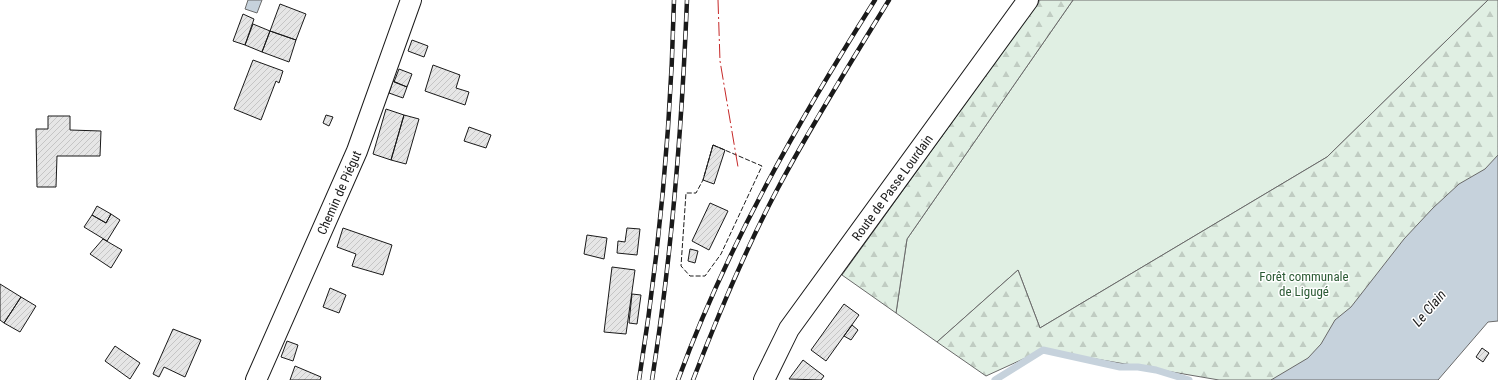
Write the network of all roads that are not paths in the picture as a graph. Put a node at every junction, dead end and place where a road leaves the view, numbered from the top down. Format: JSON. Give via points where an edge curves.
{"nodes":[{"id":1,"x":412,"y":0,"type":"edge"},
{"id":2,"x":1028,"y":0,"type":"edge"},
{"id":3,"x":256,"y":380,"type":"edge"},
{"id":4,"x":764,"y":380,"type":"edge"}],
"edges":[{"from":1,"to":3,"type":"street","name":"Chemin de Piégut","via":[[357,151]]},
{"from":2,"to":4,"type":"street","name":"Route de Passe Lourdain","via":[[789,329]]}]}
